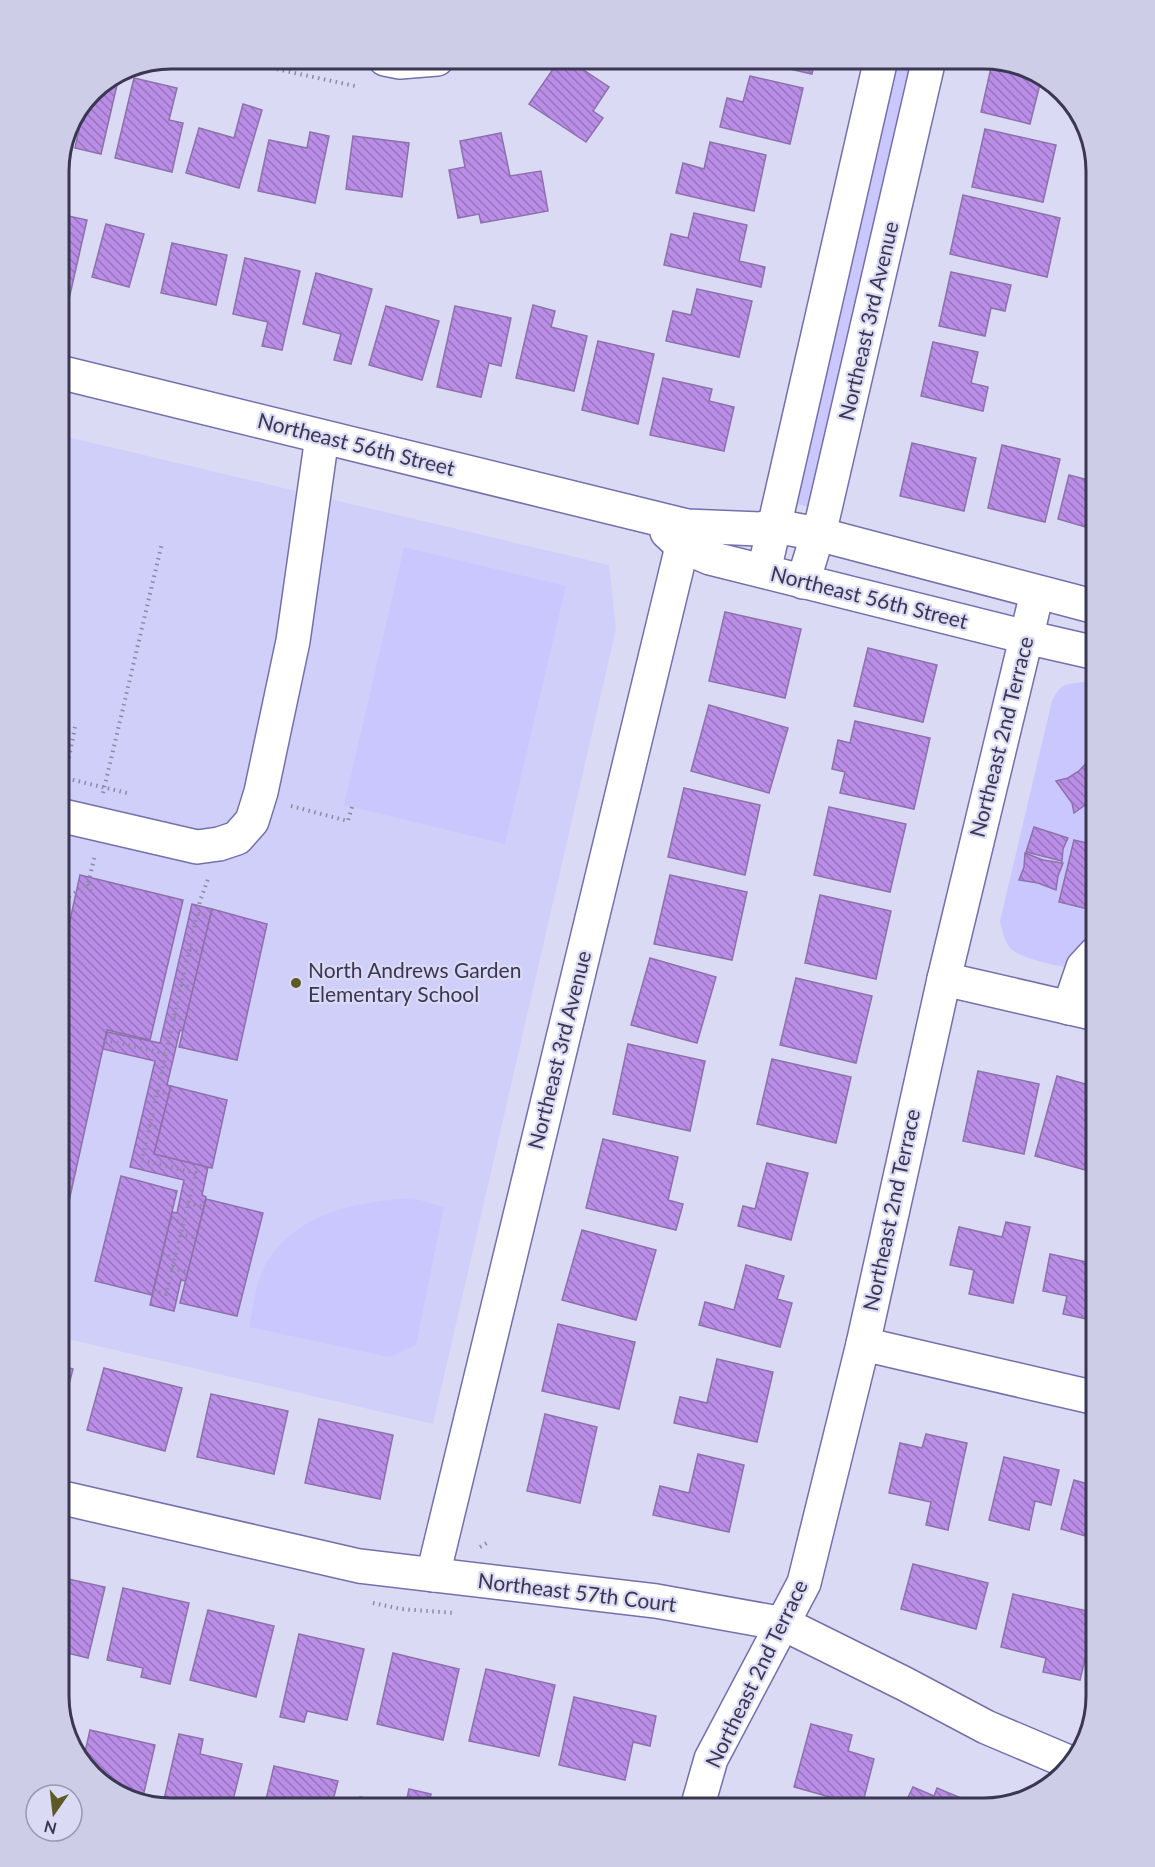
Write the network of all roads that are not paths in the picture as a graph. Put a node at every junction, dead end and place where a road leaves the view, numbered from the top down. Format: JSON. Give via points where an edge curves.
{"nodes":[{"id":1,"x":879,"y":69,"type":"edge"},
{"id":2,"x":927,"y":69,"type":"edge"},
{"id":3,"x":69,"y":374,"type":"edge"},
{"id":4,"x":322,"y":436,"type":"junction"},
{"id":5,"x":775,"y":526,"type":"junction"},
{"id":6,"x":818,"y":534,"type":"junction"},
{"id":7,"x":684,"y":536,"type":"junction"},
{"id":8,"x":764,"y":571,"type":"junction"},
{"id":9,"x":803,"y":582,"type":"junction"},
{"id":10,"x":1037,"y":593,"type":"junction"},
{"id":11,"x":1086,"y":605,"type":"edge"},
{"id":12,"x":1026,"y":637,"type":"junction"},
{"id":13,"x":1086,"y":650,"type":"edge"},
{"id":14,"x":69,"y":821,"type":"edge"},
{"id":15,"x":1086,"y":964,"type":"edge"},
{"id":16,"x":944,"y":979,"type":"junction"},
{"id":17,"x":1083,"y":1011,"type":"edge"},
{"id":18,"x":863,"y":1344,"type":"junction"},
{"id":19,"x":1086,"y":1396,"type":"edge"},
{"id":20,"x":69,"y":1500,"type":"edge"},
{"id":21,"x":433,"y":1575,"type":"junction"},
{"id":22,"x":784,"y":1624,"type":"junction"},
{"id":23,"x":1063,"y":1760,"type":"edge"},
{"id":24,"x":700,"y":1798,"type":"edge"}],
"edges":[{"from":1,"to":5,"type":"street"},
{"from":2,"to":6,"type":"street","name":"Northeast 3rd Avenue"},
{"from":3,"to":4,"type":"street","name":"Northeast 56th Street"},
{"from":4,"to":7,"type":"street","name":"Northeast 56th Street","via":[[654,518]]},
{"from":4,"to":14,"type":"street","via":[[293,641],[252,821],[237,838],[197,847],[96,837]]},
{"from":5,"to":6,"type":"street","name":"Northeast 56th Street"},
{"from":5,"to":7,"type":"street","name":"Northeast 56th Street"},
{"from":5,"to":8,"type":"street"},
{"from":6,"to":9,"type":"street","name":"Northeast 3rd Avenue"},
{"from":6,"to":10,"type":"street","name":"Northeast 56th Street"},
{"from":7,"to":8,"type":"street","name":"Northeast 56th Street","via":[[710,558]]},
{"from":7,"to":21,"type":"street","name":"Northeast 3rd Avenue"},
{"from":8,"to":9,"type":"street","name":"Northeast 56th Street"},
{"from":9,"to":12,"type":"street","name":"Northeast 56th Street"},
{"from":10,"to":11,"type":"street","name":"Northeast 56th Street"},
{"from":10,"to":12,"type":"street","name":"Northeast 2nd Terrace"},
{"from":12,"to":13,"type":"street","name":"Northeast 56th Street"},
{"from":12,"to":16,"type":"street","name":"Northeast 2nd Terrace"},
{"from":15,"to":17,"type":"street"},
{"from":16,"to":17,"type":"street"},
{"from":16,"to":18,"type":"street","name":"Northeast 2nd Terrace"},
{"from":18,"to":19,"type":"street"},
{"from":18,"to":22,"type":"street","name":"Northeast 2nd Terrace","via":[[804,1583]]},
{"from":20,"to":21,"type":"street","name":"Northeast 57th Court","via":[[359,1566]]},
{"from":21,"to":22,"type":"street","name":"Northeast 57th Court","via":[[656,1601]]},
{"from":22,"to":23,"type":"street","name":"Northeast 57th Court","via":[[986,1727]]},
{"from":22,"to":24,"type":"street","name":"Northeast 2nd Terrace","via":[[711,1760]]}]}
